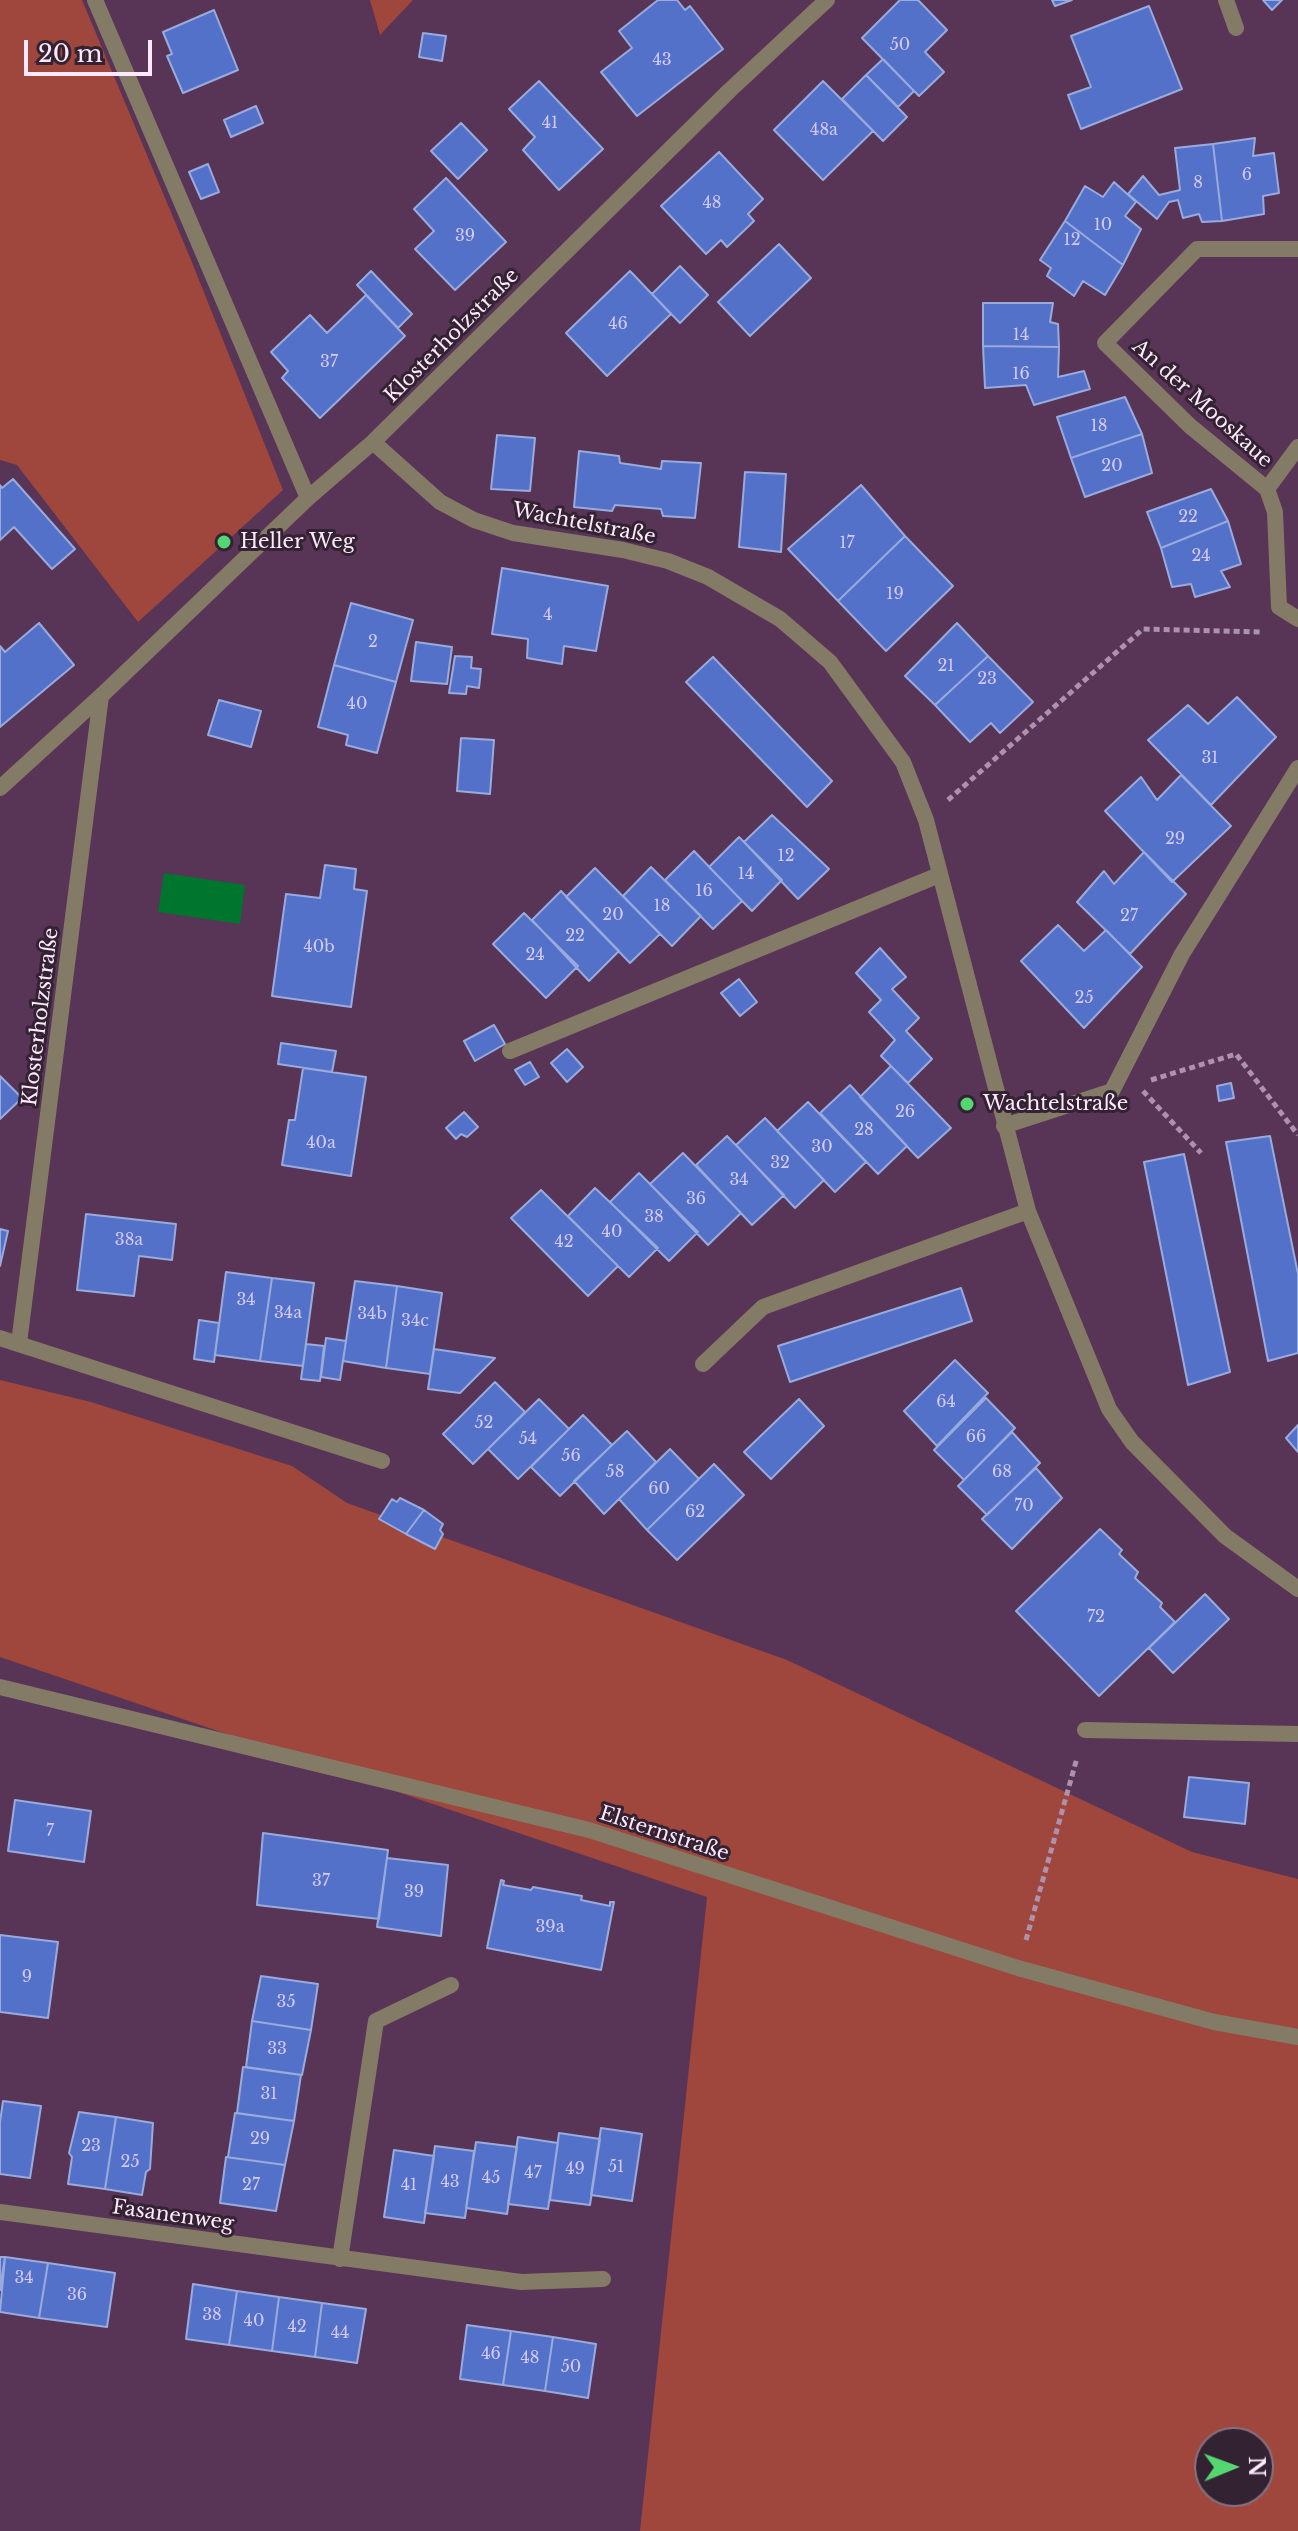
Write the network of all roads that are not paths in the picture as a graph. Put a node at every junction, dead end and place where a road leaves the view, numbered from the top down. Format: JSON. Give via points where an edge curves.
{"nodes":[{"id":1,"x":95,"y":0,"type":"edge"},
{"id":2,"x":827,"y":0,"type":"edge"},
{"id":3,"x":1226,"y":0,"type":"edge"},
{"id":4,"x":1236,"y":28,"type":"dead end"},
{"id":5,"x":1298,"y":249,"type":"edge"},
{"id":6,"x":373,"y":442,"type":"junction"},
{"id":7,"x":1298,"y":447,"type":"edge"},
{"id":8,"x":1267,"y":489,"type":"junction"},
{"id":9,"x":308,"y":498,"type":"junction"},
{"id":10,"x":1298,"y":619,"type":"edge"},
{"id":11,"x":101,"y":696,"type":"junction"},
{"id":12,"x":1298,"y":768,"type":"edge"},
{"id":13,"x":0,"y":788,"type":"edge"},
{"id":14,"x":939,"y":875,"type":"junction"},
{"id":15,"x":510,"y":1051,"type":"dead end"},
{"id":16,"x":1004,"y":1126,"type":"junction"},
{"id":17,"x":1028,"y":1211,"type":"junction"},
{"id":18,"x":0,"y":1338,"type":"edge"},
{"id":19,"x":19,"y":1343,"type":"junction"},
{"id":20,"x":703,"y":1364,"type":"dead end"},
{"id":21,"x":382,"y":1461,"type":"dead end"},
{"id":22,"x":1298,"y":1589,"type":"edge"},
{"id":23,"x":6,"y":1688,"type":"edge"},
{"id":24,"x":1085,"y":1730,"type":"dead end"},
{"id":25,"x":1298,"y":1734,"type":"edge"},
{"id":26,"x":451,"y":1985,"type":"dead end"},
{"id":27,"x":1298,"y":2037,"type":"edge"},
{"id":28,"x":0,"y":2212,"type":"edge"},
{"id":29,"x":340,"y":2259,"type":"junction"},
{"id":30,"x":603,"y":2279,"type":"dead end"}],
"edges":[{"from":1,"to":9,"type":"street"},
{"from":2,"to":6,"type":"street","name":"Klosterholzstraße"},
{"from":3,"to":4,"type":"street"},
{"from":5,"to":8,"type":"street","name":"An der Mooskaue","via":[[1197,249],[1105,343],[1190,426]]},
{"from":6,"to":9,"type":"street","name":"Klosterholzstraße"},
{"from":6,"to":14,"type":"street","name":"Wachtelstraße","via":[[440,502],[474,520],[513,533],[668,561],[708,577],[780,619],[830,662],[903,762],[926,820]]},
{"from":7,"to":8,"type":"street","name":"An der Mooskaue"},
{"from":8,"to":10,"type":"street","name":"An der Mooskaue","via":[[1275,512],[1279,607]]},
{"from":9,"to":11,"type":"street","name":"Klosterholzstraße"},
{"from":11,"to":13,"type":"street","name":"Klosterholzstraße"},
{"from":11,"to":19,"type":"street","name":"Klosterholzstraße"},
{"from":12,"to":16,"type":"street","via":[[1182,954],[1112,1091]]},
{"from":14,"to":15,"type":"street"},
{"from":14,"to":16,"type":"street","name":"Wachtelstraße"},
{"from":16,"to":17,"type":"street","name":"Wachtelstraße"},
{"from":17,"to":20,"type":"street","via":[[763,1307]]},
{"from":17,"to":22,"type":"street","name":"Wachtelstraße","via":[[1096,1381],[1132,1442],[1225,1536]]},
{"from":18,"to":19,"type":"street"},
{"from":19,"to":21,"type":"street"},
{"from":23,"to":27,"type":"street","name":"Elsternstraße","via":[[589,1830],[1018,1968],[1214,2022]]},
{"from":24,"to":25,"type":"street"},
{"from":26,"to":29,"type":"street","via":[[376,2021]]},
{"from":28,"to":29,"type":"street","name":"Fasanenweg"},
{"from":29,"to":30,"type":"street","name":"Fasanenweg","via":[[521,2282]]}]}
